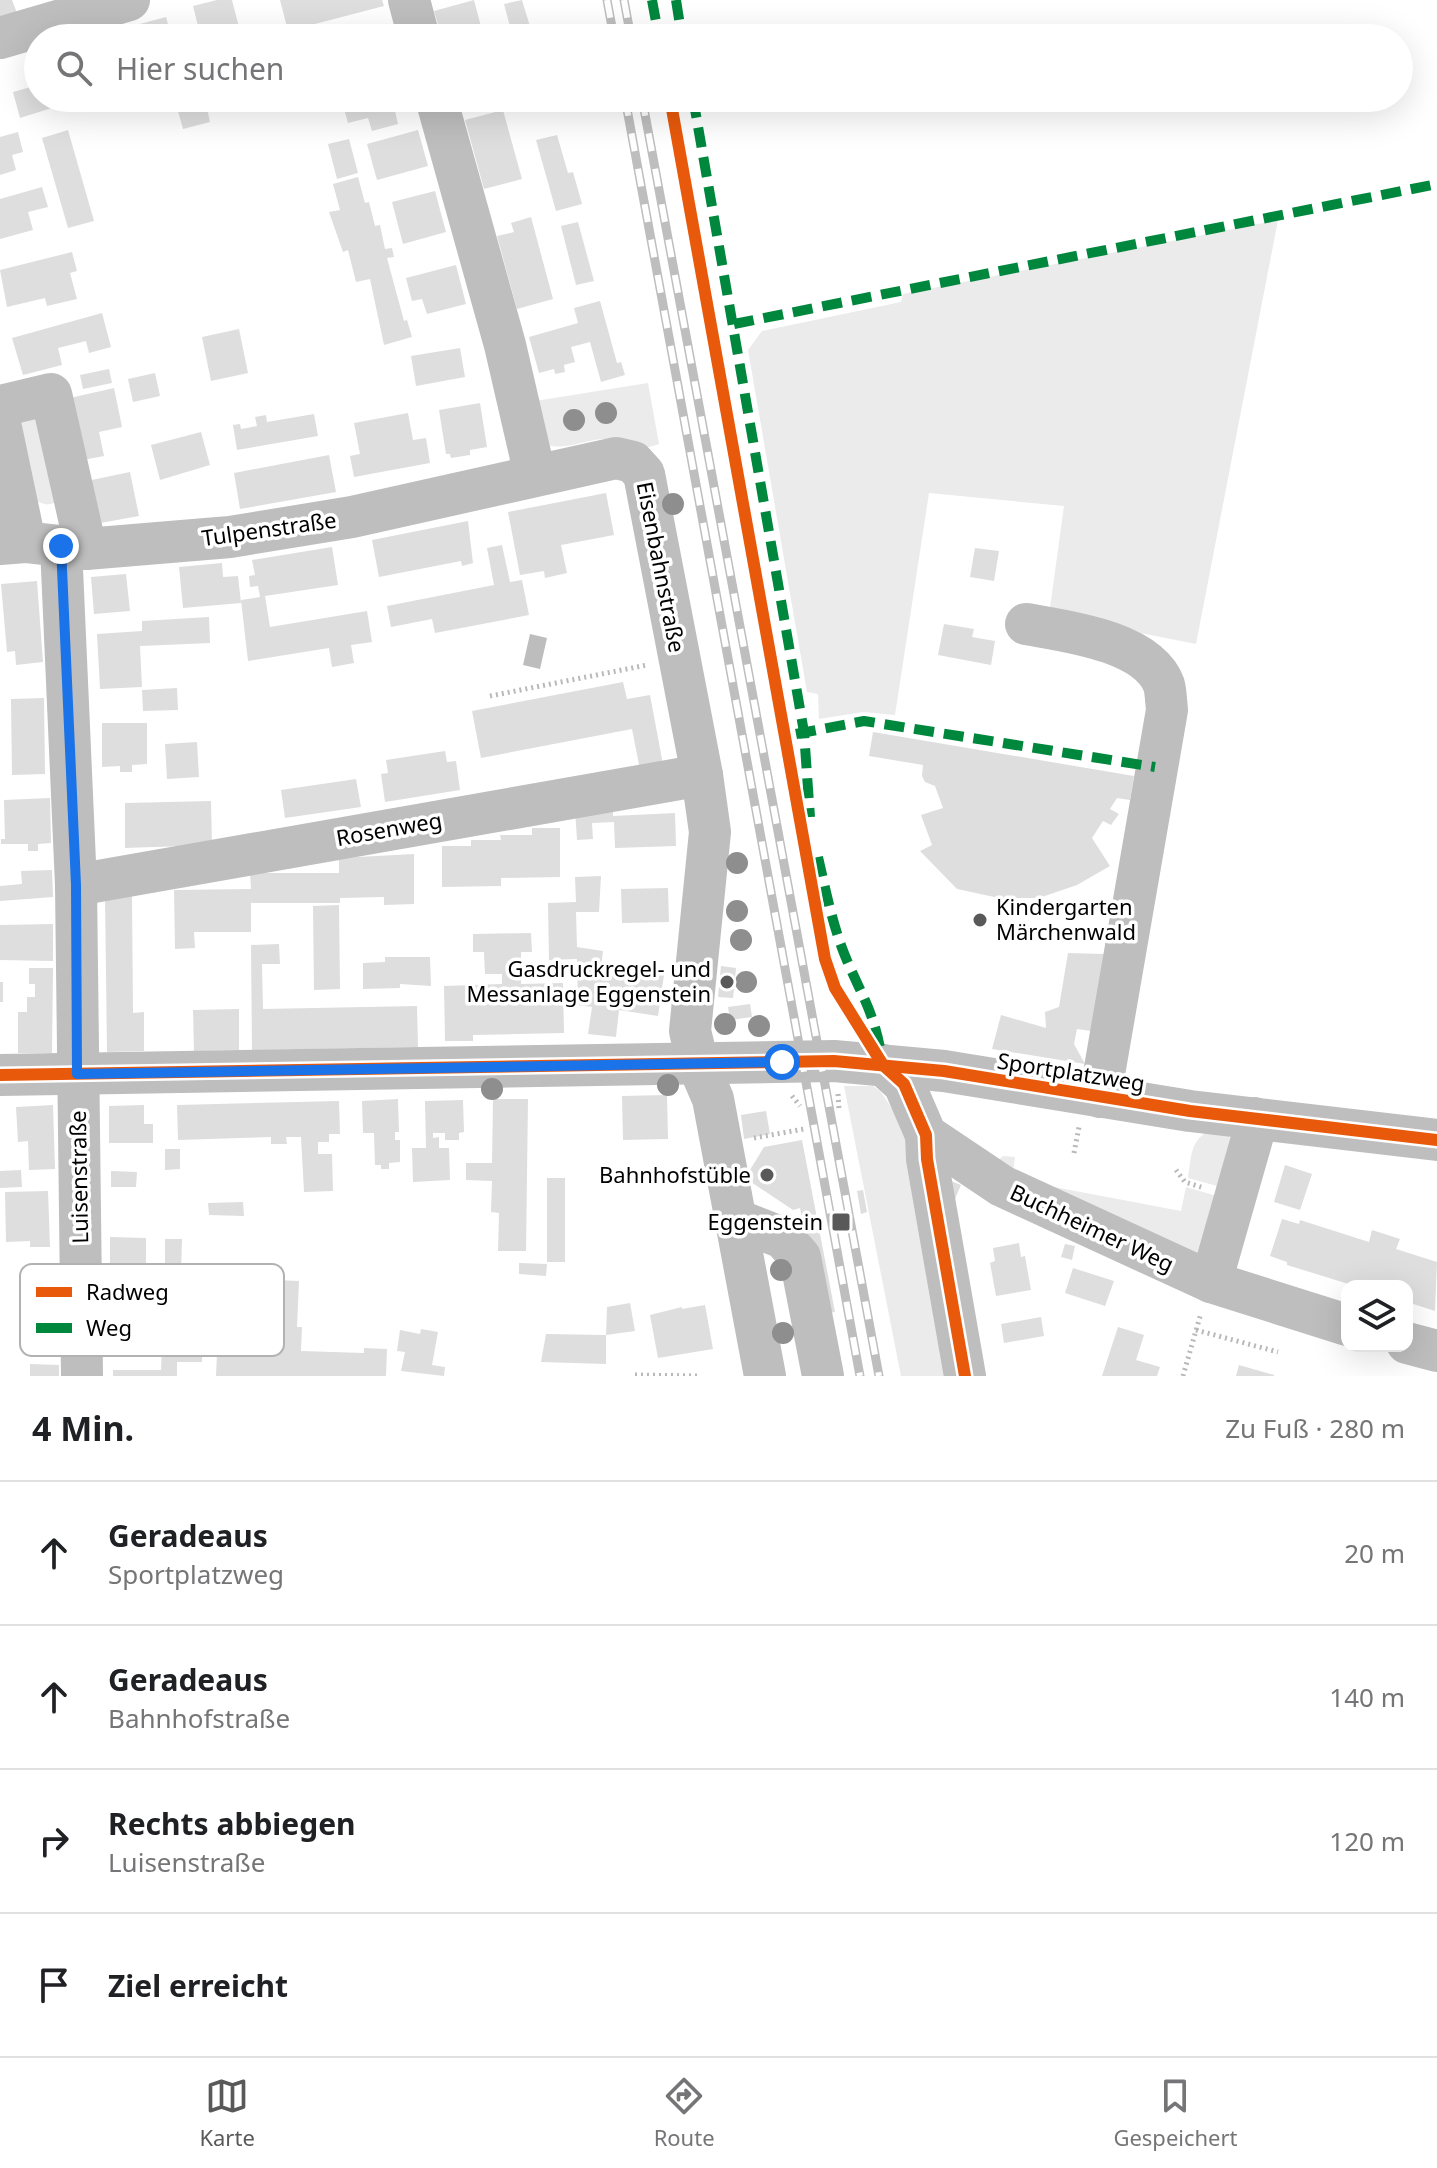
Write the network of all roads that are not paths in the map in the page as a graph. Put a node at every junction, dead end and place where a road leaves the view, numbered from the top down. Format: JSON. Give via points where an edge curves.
{"nodes":[{"id":1,"x":129,"y":0,"type":"edge"},
{"id":2,"x":409,"y":0,"type":"edge"},
{"id":3,"x":48,"y":24,"type":"edge"},
{"id":4,"x":415,"y":24,"type":"edge"},
{"id":5,"x":24,"y":31,"type":"edge"},
{"id":6,"x":0,"y":38,"type":"edge"},
{"id":7,"x":440,"y":112,"type":"edge"},
{"id":8,"x":0,"y":406,"type":"edge"},
{"id":9,"x":0,"y":423,"type":"edge"},
{"id":10,"x":535,"y":475,"type":"junction"},
{"id":11,"x":43,"y":545,"type":"edge"},
{"id":12,"x":1026,"y":624,"type":"dead end"},
{"id":13,"x":702,"y":775,"type":"junction"},
{"id":14,"x":76,"y":885,"type":"junction"},
{"id":15,"x":698,"y":1064,"type":"junction"},
{"id":16,"x":883,"y":1065,"type":"junction"},
{"id":17,"x":77,"y":1074,"type":"junction"},
{"id":18,"x":0,"y":1075,"type":"edge"},
{"id":19,"x":1100,"y":1097,"type":"junction"},
{"id":20,"x":1255,"y":1118,"type":"junction"},
{"id":21,"x":926,"y":1135,"type":"junction"},
{"id":22,"x":1437,"y":1140,"type":"edge"},
{"id":23,"x":737,"y":1220,"type":"junction"},
{"id":24,"x":80,"y":1264,"type":"edge"},
{"id":25,"x":1211,"y":1282,"type":"junction"},
{"id":26,"x":1341,"y":1323,"type":"edge"},
{"id":27,"x":1413,"y":1345,"type":"edge"},
{"id":28,"x":1437,"y":1351,"type":"edge"},
{"id":29,"x":82,"y":1356,"type":"edge"},
{"id":30,"x":82,"y":1376,"type":"edge"},
{"id":31,"x":765,"y":1376,"type":"edge"},
{"id":32,"x":823,"y":1376,"type":"edge"},
{"id":33,"x":965,"y":1376,"type":"edge"}],
"edges":[{"from":1,"to":3,"type":"street"},
{"from":2,"to":4,"type":"street"},
{"from":5,"to":6,"type":"street"},
{"from":7,"to":10,"type":"street"},
{"from":8,"to":11,"type":"street","via":[[51,394]]},
{"from":9,"to":11,"type":"street","name":"Luisenstraße"},
{"from":10,"to":11,"type":"street","name":"Tulpenstraße","via":[[352,517],[245,535]]},
{"from":10,"to":13,"type":"street","name":"Eisenbahnstraße","via":[[616,458],[633,462],[644,474]]},
{"from":11,"to":14,"type":"street","name":"Luisenstraße"},
{"from":12,"to":19,"type":"street","via":[[1116,645],[1140,657],[1164,685],[1167,710]]},
{"from":13,"to":14,"type":"street","name":"Rosenweg"},
{"from":13,"to":15,"type":"street","name":"Eisenbahnstraße","via":[[710,832],[690,1031]]},
{"from":14,"to":17,"type":"street","name":"Luisenstraße"},
{"from":15,"to":16,"type":"street","name":"Sportplatzweg"},
{"from":15,"to":17,"type":"street","name":"Sportplatzweg"},
{"from":15,"to":23,"type":"street","name":"Eisenbahnstraße","via":[[713,1099]]},
{"from":16,"to":19,"type":"street","name":"Sportplatzweg"},
{"from":16,"to":21,"type":"street","via":[[904,1084]]},
{"from":17,"to":18,"type":"street","name":"Sportplatzweg"},
{"from":17,"to":24,"type":"street","name":"Luisenstraße"},
{"from":19,"to":20,"type":"street","name":"Sportplatzweg"},
{"from":20,"to":22,"type":"street","name":"Sportplatzweg"},
{"from":20,"to":25,"type":"street"},
{"from":21,"to":25,"type":"street","name":"Buchheimer Weg","via":[[1002,1186]]},
{"from":21,"to":33,"type":"street"},
{"from":23,"to":31,"type":"street","name":"Eisenbahnstraße"},
{"from":23,"to":32,"type":"street","via":[[783,1238],[800,1257]]},
{"from":25,"to":26,"type":"street","name":"Buchheimer Weg"},
{"from":27,"to":28,"type":"street"},
{"from":29,"to":30,"type":"street","name":"Luisenstraße"}]}
